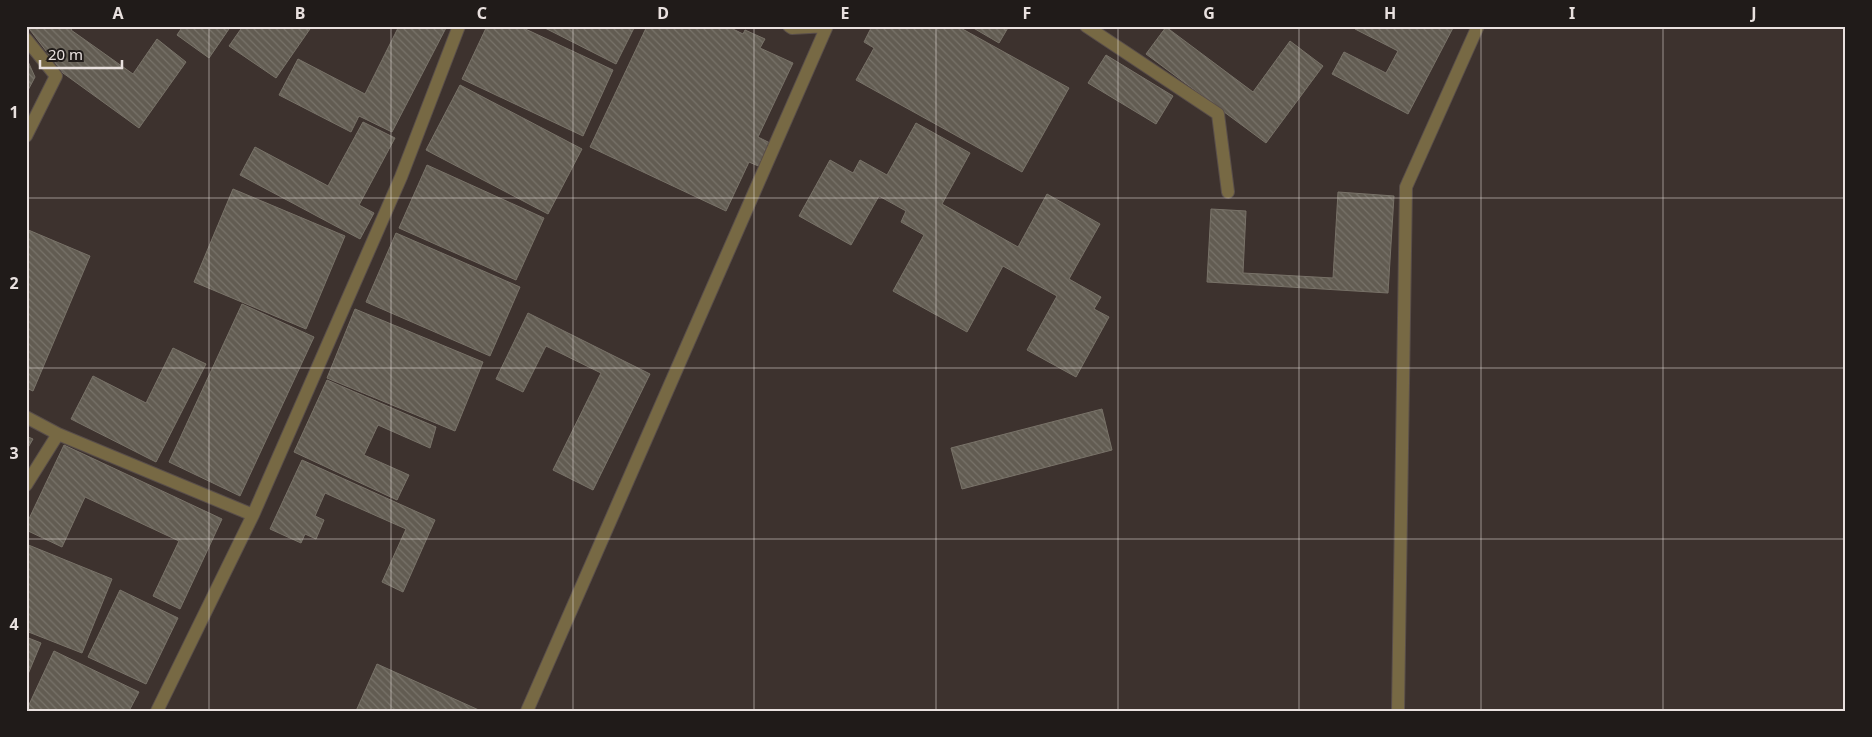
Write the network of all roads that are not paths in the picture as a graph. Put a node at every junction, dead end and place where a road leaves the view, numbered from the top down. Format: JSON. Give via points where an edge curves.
{"nodes":[{"id":1,"x":459,"y":26,"type":"edge"},
{"id":2,"x":789,"y":26,"type":"edge"},
{"id":3,"x":827,"y":26,"type":"edge"},
{"id":4,"x":1086,"y":26,"type":"edge"},
{"id":5,"x":1478,"y":26,"type":"edge"},
{"id":6,"x":26,"y":39,"type":"edge"},
{"id":7,"x":26,"y":136,"type":"edge"},
{"id":8,"x":1228,"y":192,"type":"dead end"},
{"id":9,"x":26,"y":416,"type":"edge"},
{"id":10,"x":58,"y":434,"type":"junction"},
{"id":11,"x":26,"y":485,"type":"edge"},
{"id":12,"x":253,"y":515,"type":"junction"},
{"id":13,"x":157,"y":711,"type":"edge"},
{"id":14,"x":527,"y":711,"type":"edge"},
{"id":15,"x":1398,"y":711,"type":"edge"}],
"edges":[{"from":1,"to":12,"type":"street","via":[[401,177]]},
{"from":2,"to":3,"type":"street"},
{"from":3,"to":14,"type":"street"},
{"from":4,"to":8,"type":"street","via":[[1218,114]]},
{"from":5,"to":15,"type":"street","via":[[1406,187]]},
{"from":6,"to":7,"type":"street","via":[[56,76]]},
{"from":9,"to":10,"type":"street"},
{"from":10,"to":11,"type":"street"},
{"from":10,"to":12,"type":"street"},
{"from":12,"to":13,"type":"street"}]}
